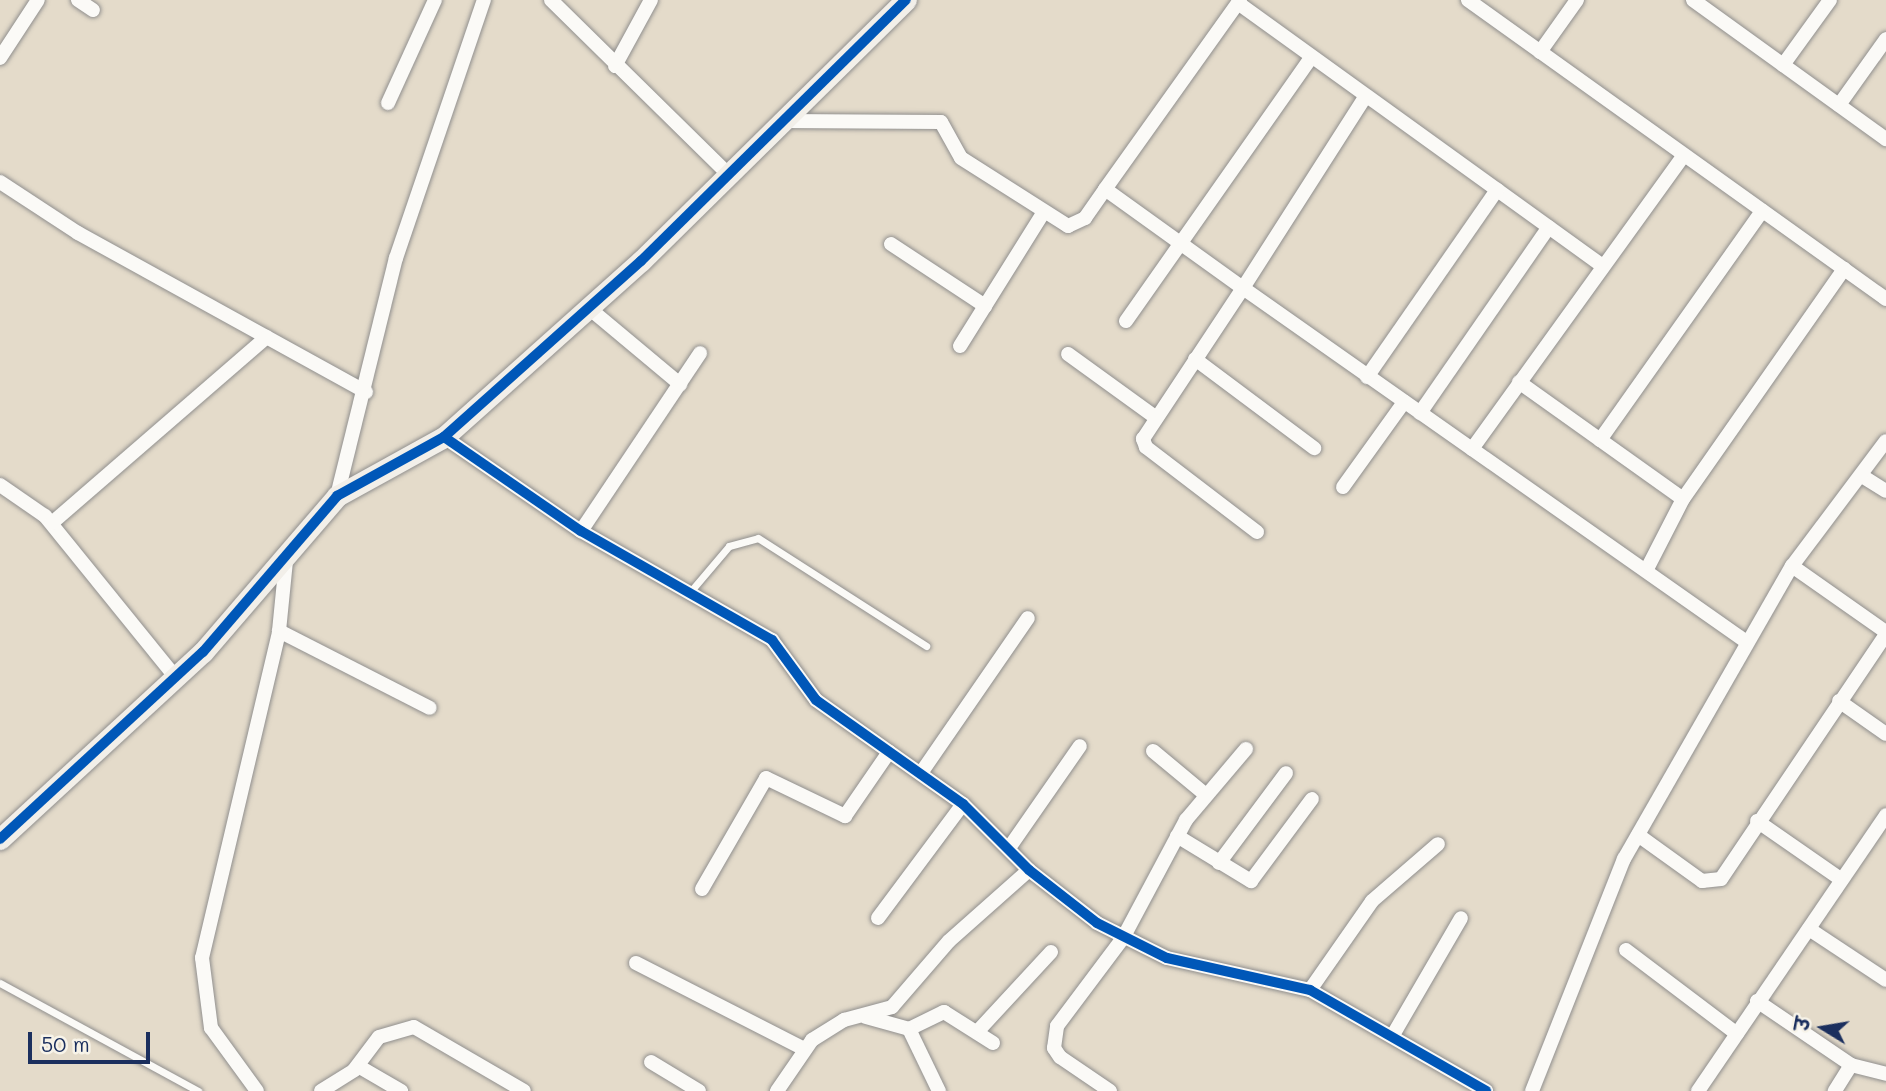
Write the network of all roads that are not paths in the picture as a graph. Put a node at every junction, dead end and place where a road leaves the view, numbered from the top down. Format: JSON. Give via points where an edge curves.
{"nodes":[{"id":1,"x":38,"y":0,"type":"edge"},
{"id":2,"x":78,"y":0,"type":"edge"},
{"id":3,"x":435,"y":0,"type":"edge"},
{"id":4,"x":551,"y":0,"type":"edge"},
{"id":5,"x":651,"y":0,"type":"edge"},
{"id":6,"x":906,"y":0,"type":"edge"},
{"id":7,"x":1468,"y":0,"type":"edge"},
{"id":8,"x":1577,"y":0,"type":"edge"},
{"id":9,"x":1693,"y":0,"type":"edge"},
{"id":10,"x":1830,"y":0,"type":"edge"},
{"id":11,"x":480,"y":1,"type":"edge"},
{"id":12,"x":1239,"y":1,"type":"edge"},
{"id":13,"x":93,"y":10,"type":"dead end"},
{"id":14,"x":1886,"y":39,"type":"edge"},
{"id":15,"x":2,"y":51,"type":"edge"},
{"id":16,"x":1540,"y":52,"type":"junction"},
{"id":17,"x":1311,"y":58,"type":"junction"},
{"id":18,"x":1783,"y":65,"type":"junction"},
{"id":19,"x":615,"y":66,"type":"junction"},
{"id":20,"x":1365,"y":97,"type":"junction"},
{"id":21,"x":388,"y":103,"type":"dead end"},
{"id":22,"x":1839,"y":105,"type":"junction"},
{"id":23,"x":783,"y":121,"type":"junction"},
{"id":24,"x":1886,"y":139,"type":"edge"},
{"id":25,"x":1684,"y":155,"type":"junction"},
{"id":26,"x":729,"y":175,"type":"junction"},
{"id":27,"x":0,"y":182,"type":"edge"},
{"id":28,"x":1105,"y":189,"type":"junction"},
{"id":29,"x":1497,"y":190,"type":"junction"},
{"id":30,"x":1762,"y":211,"type":"junction"},
{"id":31,"x":1043,"y":213,"type":"junction"},
{"id":32,"x":1549,"y":228,"type":"junction"},
{"id":33,"x":1181,"y":242,"type":"junction"},
{"id":34,"x":891,"y":244,"type":"dead end"},
{"id":35,"x":1603,"y":266,"type":"junction"},
{"id":36,"x":1844,"y":269,"type":"junction"},
{"id":37,"x":1243,"y":288,"type":"junction"},
{"id":38,"x":1886,"y":299,"type":"edge"},
{"id":39,"x":985,"y":306,"type":"junction"},
{"id":40,"x":589,"y":307,"type":"junction"},
{"id":41,"x":1126,"y":321,"type":"dead end"},
{"id":42,"x":267,"y":337,"type":"junction"},
{"id":43,"x":960,"y":346,"type":"dead end"},
{"id":44,"x":700,"y":353,"type":"dead end"},
{"id":45,"x":1068,"y":354,"type":"dead end"},
{"id":46,"x":1195,"y":359,"type":"junction"},
{"id":47,"x":1367,"y":377,"type":"junction"},
{"id":48,"x":1519,"y":382,"type":"junction"},
{"id":49,"x":680,"y":384,"type":"junction"},
{"id":50,"x":366,"y":392,"type":"junction"},
{"id":51,"x":1404,"y":402,"type":"junction"},
{"id":52,"x":1420,"y":413,"type":"junction"},
{"id":53,"x":1155,"y":417,"type":"junction"},
{"id":54,"x":444,"y":437,"type":"junction"},
{"id":55,"x":1600,"y":440,"type":"junction"},
{"id":56,"x":1886,"y":441,"type":"edge"},
{"id":57,"x":1314,"y":448,"type":"dead end"},
{"id":58,"x":1472,"y":449,"type":"junction"},
{"id":59,"x":1862,"y":476,"type":"junction"},
{"id":60,"x":0,"y":485,"type":"edge"},
{"id":61,"x":1343,"y":487,"type":"dead end"},
{"id":62,"x":1886,"y":491,"type":"edge"},
{"id":63,"x":337,"y":496,"type":"junction"},
{"id":64,"x":1684,"y":499,"type":"junction"},
{"id":65,"x":52,"y":523,"type":"junction"},
{"id":66,"x":581,"y":531,"type":"junction"},
{"id":67,"x":1257,"y":532,"type":"dead end"},
{"id":68,"x":286,"y":561,"type":"junction"},
{"id":69,"x":1792,"y":566,"type":"junction"},
{"id":70,"x":1647,"y":567,"type":"junction"},
{"id":71,"x":690,"y":592,"type":"junction"},
{"id":72,"x":1028,"y":618,"type":"dead end"},
{"id":73,"x":279,"y":631,"type":"junction"},
{"id":74,"x":1886,"y":633,"type":"edge"},
{"id":75,"x":1745,"y":641,"type":"junction"},
{"id":76,"x":926,"y":646,"type":"dead end"},
{"id":77,"x":176,"y":678,"type":"junction"},
{"id":78,"x":1839,"y":701,"type":"junction"},
{"id":79,"x":430,"y":708,"type":"dead end"},
{"id":80,"x":1886,"y":734,"type":"edge"},
{"id":81,"x":1080,"y":746,"type":"dead end"},
{"id":82,"x":1246,"y":749,"type":"dead end"},
{"id":83,"x":1153,"y":751,"type":"dead end"},
{"id":84,"x":889,"y":752,"type":"junction"},
{"id":85,"x":921,"y":773,"type":"junction"},
{"id":86,"x":1286,"y":773,"type":"dead end"},
{"id":87,"x":1206,"y":795,"type":"junction"},
{"id":88,"x":1312,"y":799,"type":"dead end"},
{"id":89,"x":963,"y":804,"type":"junction"},
{"id":90,"x":1886,"y":815,"type":"edge"},
{"id":91,"x":1757,"y":821,"type":"junction"},
{"id":92,"x":1638,"y":835,"type":"junction"},
{"id":93,"x":1177,"y":836,"type":"junction"},
{"id":94,"x":0,"y":839,"type":"edge"},
{"id":95,"x":1438,"y":844,"type":"dead end"},
{"id":96,"x":1009,"y":848,"type":"junction"},
{"id":97,"x":1219,"y":863,"type":"junction"},
{"id":98,"x":1029,"y":870,"type":"junction"},
{"id":99,"x":1842,"y":880,"type":"junction"},
{"id":100,"x":702,"y":889,"type":"dead end"},
{"id":101,"x":878,"y":918,"type":"dead end"},
{"id":102,"x":1461,"y":918,"type":"dead end"},
{"id":103,"x":1809,"y":929,"type":"junction"},
{"id":104,"x":1123,"y":938,"type":"junction"},
{"id":105,"x":1626,"y":950,"type":"dead end"},
{"id":106,"x":1051,"y":952,"type":"dead end"},
{"id":107,"x":636,"y":963,"type":"dead end"},
{"id":108,"x":1886,"y":980,"type":"edge"},
{"id":109,"x":0,"y":983,"type":"edge"},
{"id":110,"x":1310,"y":990,"type":"junction"},
{"id":111,"x":1757,"y":1000,"type":"junction"},
{"id":112,"x":865,"y":1017,"type":"junction"},
{"id":113,"x":909,"y":1029,"type":"junction"},
{"id":114,"x":977,"y":1032,"type":"junction"},
{"id":115,"x":1737,"y":1034,"type":"junction"},
{"id":116,"x":1393,"y":1035,"type":"junction"},
{"id":117,"x":993,"y":1043,"type":"dead end"},
{"id":118,"x":804,"y":1049,"type":"junction"},
{"id":119,"x":651,"y":1062,"type":"dead end"},
{"id":120,"x":1851,"y":1065,"type":"junction"},
{"id":121,"x":358,"y":1066,"type":"junction"},
{"id":122,"x":1886,"y":1074,"type":"edge"},
{"id":123,"x":198,"y":1091,"type":"edge"},
{"id":124,"x":257,"y":1091,"type":"edge"},
{"id":125,"x":321,"y":1091,"type":"edge"},
{"id":126,"x":401,"y":1091,"type":"edge"},
{"id":127,"x":524,"y":1091,"type":"edge"},
{"id":128,"x":699,"y":1091,"type":"edge"},
{"id":129,"x":777,"y":1091,"type":"edge"},
{"id":130,"x":939,"y":1091,"type":"edge"},
{"id":131,"x":1110,"y":1091,"type":"edge"},
{"id":132,"x":1486,"y":1091,"type":"edge"},
{"id":133,"x":1532,"y":1091,"type":"edge"},
{"id":134,"x":1698,"y":1091,"type":"edge"},
{"id":135,"x":1835,"y":1091,"type":"edge"}],
"edges":[{"from":1,"to":15,"type":"street"},
{"from":2,"to":13,"type":"street"},
{"from":3,"to":21,"type":"street"},
{"from":4,"to":19,"type":"street"},
{"from":5,"to":19,"type":"street"},
{"from":6,"to":23,"type":"street"},
{"from":7,"to":16,"type":"street"},
{"from":8,"to":16,"type":"street"},
{"from":9,"to":18,"type":"street"},
{"from":10,"to":18,"type":"street"},
{"from":11,"to":50,"type":"street","via":[[396,258]]},
{"from":12,"to":17,"type":"street"},
{"from":12,"to":28,"type":"street"},
{"from":14,"to":22,"type":"street"},
{"from":16,"to":25,"type":"street"},
{"from":17,"to":20,"type":"street"},
{"from":17,"to":33,"type":"street"},
{"from":18,"to":22,"type":"street"},
{"from":19,"to":26,"type":"street"},
{"from":20,"to":29,"type":"street"},
{"from":20,"to":37,"type":"street"},
{"from":22,"to":24,"type":"street"},
{"from":23,"to":26,"type":"street"},
{"from":23,"to":31,"type":"street","via":[[941,122],[953,151]]},
{"from":25,"to":30,"type":"street"},
{"from":25,"to":35,"type":"street"},
{"from":26,"to":40,"type":"street"},
{"from":27,"to":42,"type":"street"},
{"from":28,"to":31,"type":"street","via":[[1076,225]]},
{"from":28,"to":33,"type":"street"},
{"from":29,"to":32,"type":"street"},
{"from":29,"to":47,"type":"street"},
{"from":30,"to":36,"type":"street"},
{"from":30,"to":55,"type":"street"},
{"from":31,"to":39,"type":"street"},
{"from":32,"to":35,"type":"street"},
{"from":32,"to":52,"type":"street"},
{"from":33,"to":37,"type":"street"},
{"from":33,"to":41,"type":"street"},
{"from":34,"to":39,"type":"street"},
{"from":35,"to":48,"type":"street"},
{"from":36,"to":38,"type":"street"},
{"from":36,"to":64,"type":"street"},
{"from":37,"to":46,"type":"street"},
{"from":37,"to":47,"type":"street"},
{"from":39,"to":43,"type":"street"},
{"from":40,"to":49,"type":"street"},
{"from":40,"to":54,"type":"street"},
{"from":42,"to":50,"type":"street"},
{"from":42,"to":65,"type":"street"},
{"from":44,"to":49,"type":"street"},
{"from":45,"to":53,"type":"street"},
{"from":46,"to":53,"type":"street"},
{"from":46,"to":57,"type":"street"},
{"from":47,"to":51,"type":"street"},
{"from":48,"to":55,"type":"street"},
{"from":48,"to":58,"type":"street"},
{"from":49,"to":66,"type":"street"},
{"from":50,"to":63,"type":"street"},
{"from":51,"to":52,"type":"street"},
{"from":51,"to":61,"type":"street"},
{"from":52,"to":58,"type":"street"},
{"from":53,"to":67,"type":"street","via":[[1146,447]]},
{"from":54,"to":63,"type":"street"},
{"from":54,"to":66,"type":"street"},
{"from":55,"to":64,"type":"street"},
{"from":56,"to":59,"type":"street"},
{"from":58,"to":70,"type":"street"},
{"from":59,"to":62,"type":"street"},
{"from":59,"to":69,"type":"street"},
{"from":60,"to":65,"type":"street"},
{"from":63,"to":68,"type":"street"},
{"from":64,"to":70,"type":"street"},
{"from":65,"to":77,"type":"street"},
{"from":66,"to":71,"type":"street"},
{"from":68,"to":73,"type":"street"},
{"from":68,"to":77,"type":"street"},
{"from":69,"to":74,"type":"street"},
{"from":69,"to":75,"type":"street"},
{"from":70,"to":75,"type":"street"},
{"from":71,"to":76,"type":"lane","via":[[729,546],[758,538]]},
{"from":71,"to":84,"type":"street","via":[[772,640],[816,700]]},
{"from":72,"to":85,"type":"street"},
{"from":73,"to":79,"type":"street"},
{"from":73,"to":124,"type":"street","via":[[202,958],[211,1028]]},
{"from":74,"to":78,"type":"street"},
{"from":75,"to":92,"type":"street"},
{"from":77,"to":94,"type":"street"},
{"from":78,"to":80,"type":"street"},
{"from":78,"to":91,"type":"street"},
{"from":81,"to":96,"type":"street"},
{"from":82,"to":87,"type":"street"},
{"from":83,"to":87,"type":"street"},
{"from":84,"to":85,"type":"street"},
{"from":84,"to":100,"type":"street","via":[[845,816],[766,778]]},
{"from":85,"to":89,"type":"street"},
{"from":86,"to":97,"type":"street"},
{"from":87,"to":93,"type":"street"},
{"from":88,"to":97,"type":"street","via":[[1259,876],[1251,881]]},
{"from":89,"to":96,"type":"street"},
{"from":89,"to":101,"type":"street"},
{"from":90,"to":99,"type":"street"},
{"from":91,"to":92,"type":"street","via":[[1712,884]]},
{"from":91,"to":99,"type":"street"},
{"from":92,"to":133,"type":"street","via":[[1592,927]]},
{"from":93,"to":97,"type":"street"},
{"from":93,"to":104,"type":"street"},
{"from":95,"to":110,"type":"street","via":[[1372,901]]},
{"from":96,"to":98,"type":"street"},
{"from":98,"to":104,"type":"street"},
{"from":98,"to":112,"type":"street","via":[[949,941],[906,996]]},
{"from":99,"to":103,"type":"street"},
{"from":102,"to":116,"type":"street"},
{"from":103,"to":108,"type":"street"},
{"from":103,"to":111,"type":"street"},
{"from":104,"to":110,"type":"street","via":[[1167,958]]},
{"from":104,"to":131,"type":"street","via":[[1055,1036],[1060,1057]]},
{"from":105,"to":115,"type":"street"},
{"from":106,"to":114,"type":"street"},
{"from":107,"to":118,"type":"street"},
{"from":109,"to":123,"type":"lane"},
{"from":110,"to":116,"type":"street"},
{"from":111,"to":115,"type":"street"},
{"from":111,"to":120,"type":"street"},
{"from":112,"to":113,"type":"street"},
{"from":112,"to":118,"type":"street","via":[[826,1029]]},
{"from":113,"to":114,"type":"street","via":[[944,1012]]},
{"from":113,"to":130,"type":"street"},
{"from":114,"to":117,"type":"street"},
{"from":115,"to":134,"type":"street"},
{"from":116,"to":132,"type":"street"},
{"from":118,"to":129,"type":"street"},
{"from":119,"to":128,"type":"street"},
{"from":120,"to":122,"type":"street"},
{"from":120,"to":135,"type":"street"},
{"from":121,"to":125,"type":"street"},
{"from":121,"to":126,"type":"street"},
{"from":121,"to":127,"type":"street","via":[[379,1037],[414,1027]]}]}
